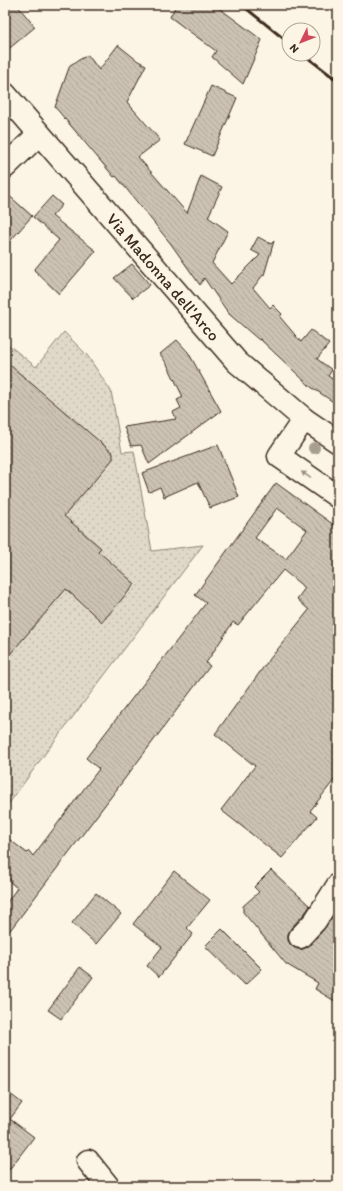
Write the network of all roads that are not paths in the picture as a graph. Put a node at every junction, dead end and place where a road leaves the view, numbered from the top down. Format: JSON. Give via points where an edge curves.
{"nodes":[{"id":1,"x":5,"y":94,"type":"edge"},
{"id":2,"x":39,"y":134,"type":"junction"},
{"id":3,"x":5,"y":167,"type":"edge"},
{"id":4,"x":304,"y":419,"type":"junction"},
{"id":5,"x":338,"y":442,"type":"edge"},
{"id":6,"x":338,"y":497,"type":"edge"},
{"id":7,"x":338,"y":886,"type":"edge"},
{"id":8,"x":300,"y":937,"type":"dead end"},
{"id":9,"x":88,"y":1161,"type":"dead end"},
{"id":10,"x":108,"y":1186,"type":"edge"}],
"edges":[{"from":1,"to":2,"type":"main road","name":"Via Madonna dell'Arco"},
{"from":2,"to":3,"type":"main road"},
{"from":2,"to":4,"type":"main road","name":"Via Madonna dell'Arco","via":[[237,362]]},
{"from":4,"to":5,"type":"main road","name":"Via Madonna dell'Arco"},
{"from":6,"to":4,"type":"main road","one_way":true,"via":[[279,456]]},
{"from":7,"to":8,"type":"main road","via":[[315,921]]},
{"from":9,"to":10,"type":"main road"}]}
